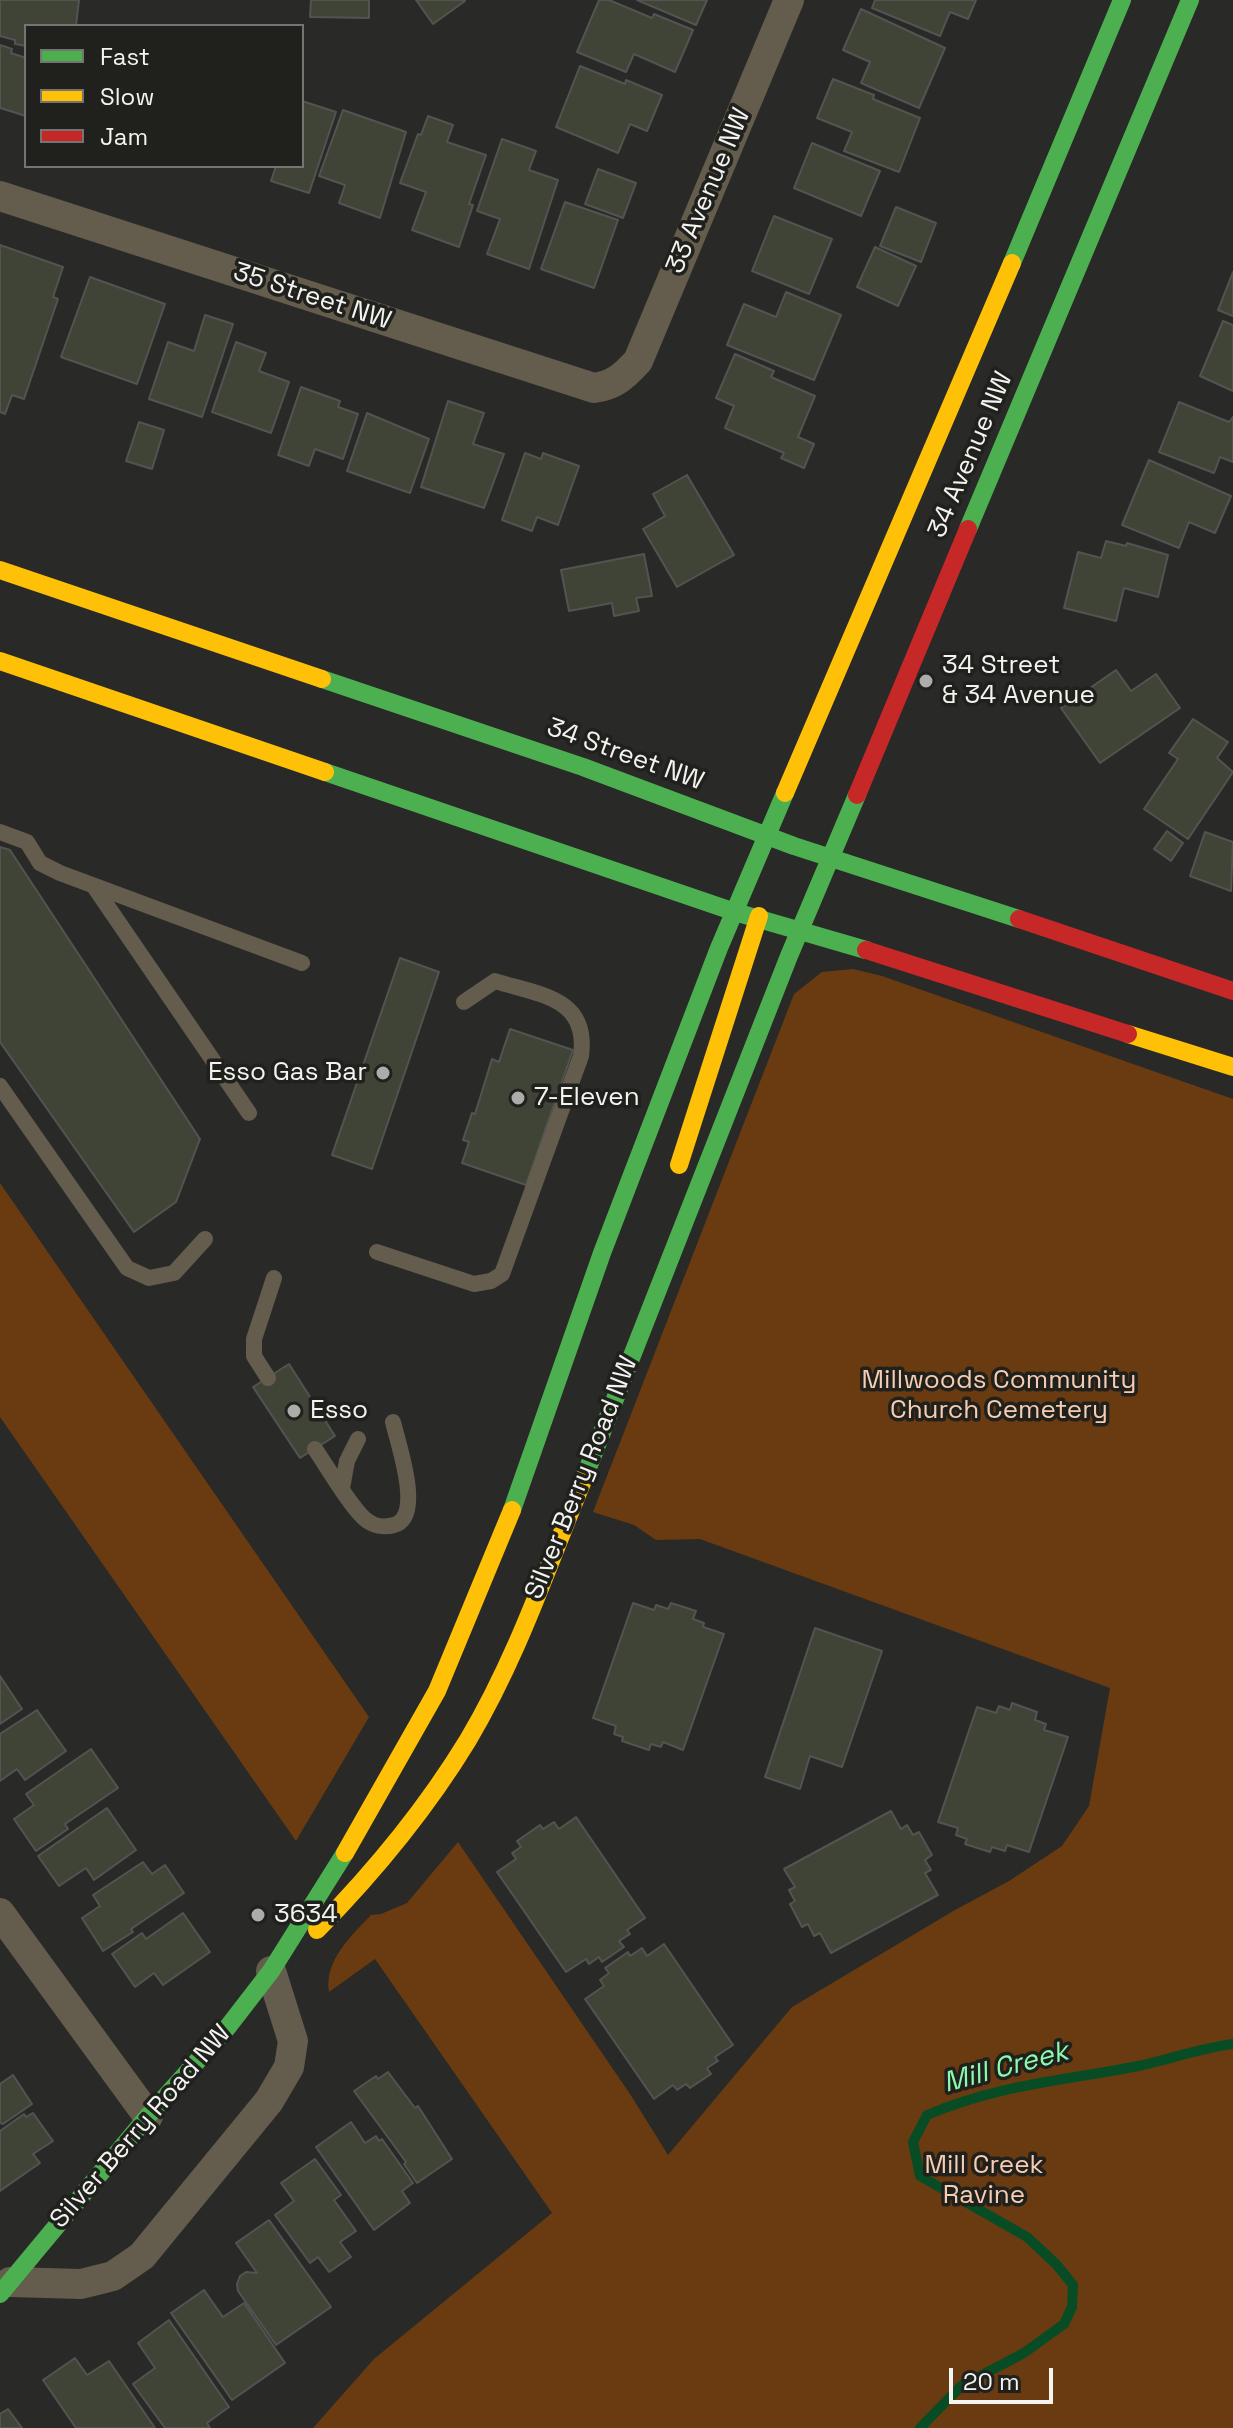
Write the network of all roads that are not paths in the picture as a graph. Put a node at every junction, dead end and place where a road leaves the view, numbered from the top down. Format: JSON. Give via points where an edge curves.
{"nodes":[{"id":1,"x":789,"y":0,"type":"edge"},
{"id":2,"x":1122,"y":0,"type":"edge"},
{"id":3,"x":1190,"y":0,"type":"edge"},
{"id":4,"x":0,"y":196,"type":"edge"},
{"id":5,"x":623,"y":378,"type":"joint"},
{"id":6,"x":0,"y":570,"type":"edge"},
{"id":7,"x":0,"y":661,"type":"edge"},
{"id":8,"x":0,"y":832,"type":"edge"},
{"id":9,"x":765,"y":836,"type":"junction"},
{"id":10,"x":832,"y":856,"type":"junction"},
{"id":11,"x":93,"y":885,"type":"junction"},
{"id":12,"x":735,"y":912,"type":"junction"},
{"id":13,"x":758,"y":920,"type":"junction"},
{"id":14,"x":801,"y":929,"type":"junction"},
{"id":15,"x":302,"y":963,"type":"dead end"},
{"id":16,"x":1233,"y":991,"type":"edge"},
{"id":17,"x":464,"y":1002,"type":"dead end"},
{"id":18,"x":1233,"y":1067,"type":"edge"},
{"id":19,"x":0,"y":1086,"type":"edge"},
{"id":20,"x":249,"y":1113,"type":"dead end"},
{"id":21,"x":205,"y":1239,"type":"dead end"},
{"id":22,"x":377,"y":1252,"type":"dead end"},
{"id":23,"x":664,"y":1269,"type":"junction"},
{"id":24,"x":274,"y":1278,"type":"dead end"},
{"id":25,"x":268,"y":1378,"type":"dead end"},
{"id":26,"x":393,"y":1422,"type":"dead end"},
{"id":27,"x":358,"y":1439,"type":"dead end"},
{"id":28,"x":315,"y":1449,"type":"dead end"},
{"id":29,"x":342,"y":1488,"type":"junction"},
{"id":30,"x":0,"y":1913,"type":"edge"},
{"id":31,"x":271,"y":1971,"type":"junction"},
{"id":32,"x":148,"y":2116,"type":"junction"},
{"id":33,"x":5,"y":2288,"type":"edge"}],
"edges":[{"from":1,"to":5,"type":"street","name":"33 Avenue NW","via":[[638,361]]},
{"from":2,"to":9,"type":"main road","name":"34 Avenue NW"},
{"from":3,"to":10,"type":"main road","name":"34 Avenue NW"},
{"from":4,"to":5,"type":"street","name":"35 Street NW","via":[[594,388]]},
{"from":6,"to":9,"type":"main road","name":"34 Street NW","via":[[583,767]]},
{"from":7,"to":12,"type":"main road"},
{"from":8,"to":11,"type":"lane","via":[[27,842],[40,863]]},
{"from":9,"to":10,"type":"main road","name":"34 Street NW"},
{"from":9,"to":12,"type":"main road","name":"34 Avenue NW"},
{"from":9,"to":13,"type":"main road","via":[[769,871]]},
{"from":10,"to":14,"type":"main road","name":"34 Avenue NW"},
{"from":10,"to":16,"type":"main road","name":"34 Street NW"},
{"from":11,"to":15,"type":"lane"},
{"from":11,"to":20,"type":"lane"},
{"from":12,"to":13,"type":"main road"},
{"from":12,"to":31,"type":"main road","name":"Silver Berry Road NW","via":[[602,1253],[514,1505],[443,1678],[352,1843]]},
{"from":13,"to":14,"type":"main road"},
{"from":13,"to":23,"type":"main road","via":[[706,1076],[677,1185]]},
{"from":14,"to":18,"type":"main road"},
{"from":14,"to":23,"type":"main road","name":"Silver Berry Road NW"},
{"from":17,"to":22,"type":"lane","via":[[495,981],[553,999],[576,1015],[581,1056],[502,1274],[474,1284]]},
{"from":19,"to":21,"type":"lane","via":[[127,1268],[149,1278],[174,1273]]},
{"from":23,"to":31,"type":"main road","name":"Silver Berry Road NW","via":[[505,1668],[468,1740],[369,1877]]},
{"from":24,"to":25,"type":"lane","via":[[254,1339],[254,1356]]},
{"from":26,"to":29,"type":"lane","via":[[410,1497],[408,1514],[398,1525],[379,1527],[364,1519]]},
{"from":27,"to":29,"type":"lane"},
{"from":28,"to":29,"type":"lane"},
{"from":30,"to":32,"type":"street"},
{"from":31,"to":32,"type":"main road","name":"Silver Berry Road NW"},
{"from":31,"to":33,"type":"street","name":"Silver Berry Road NW","via":[[293,2041],[289,2067],[269,2101],[142,2256],[113,2276],[81,2284]]},
{"from":32,"to":33,"type":"main road","name":"Silver Berry Road NW"}]}
